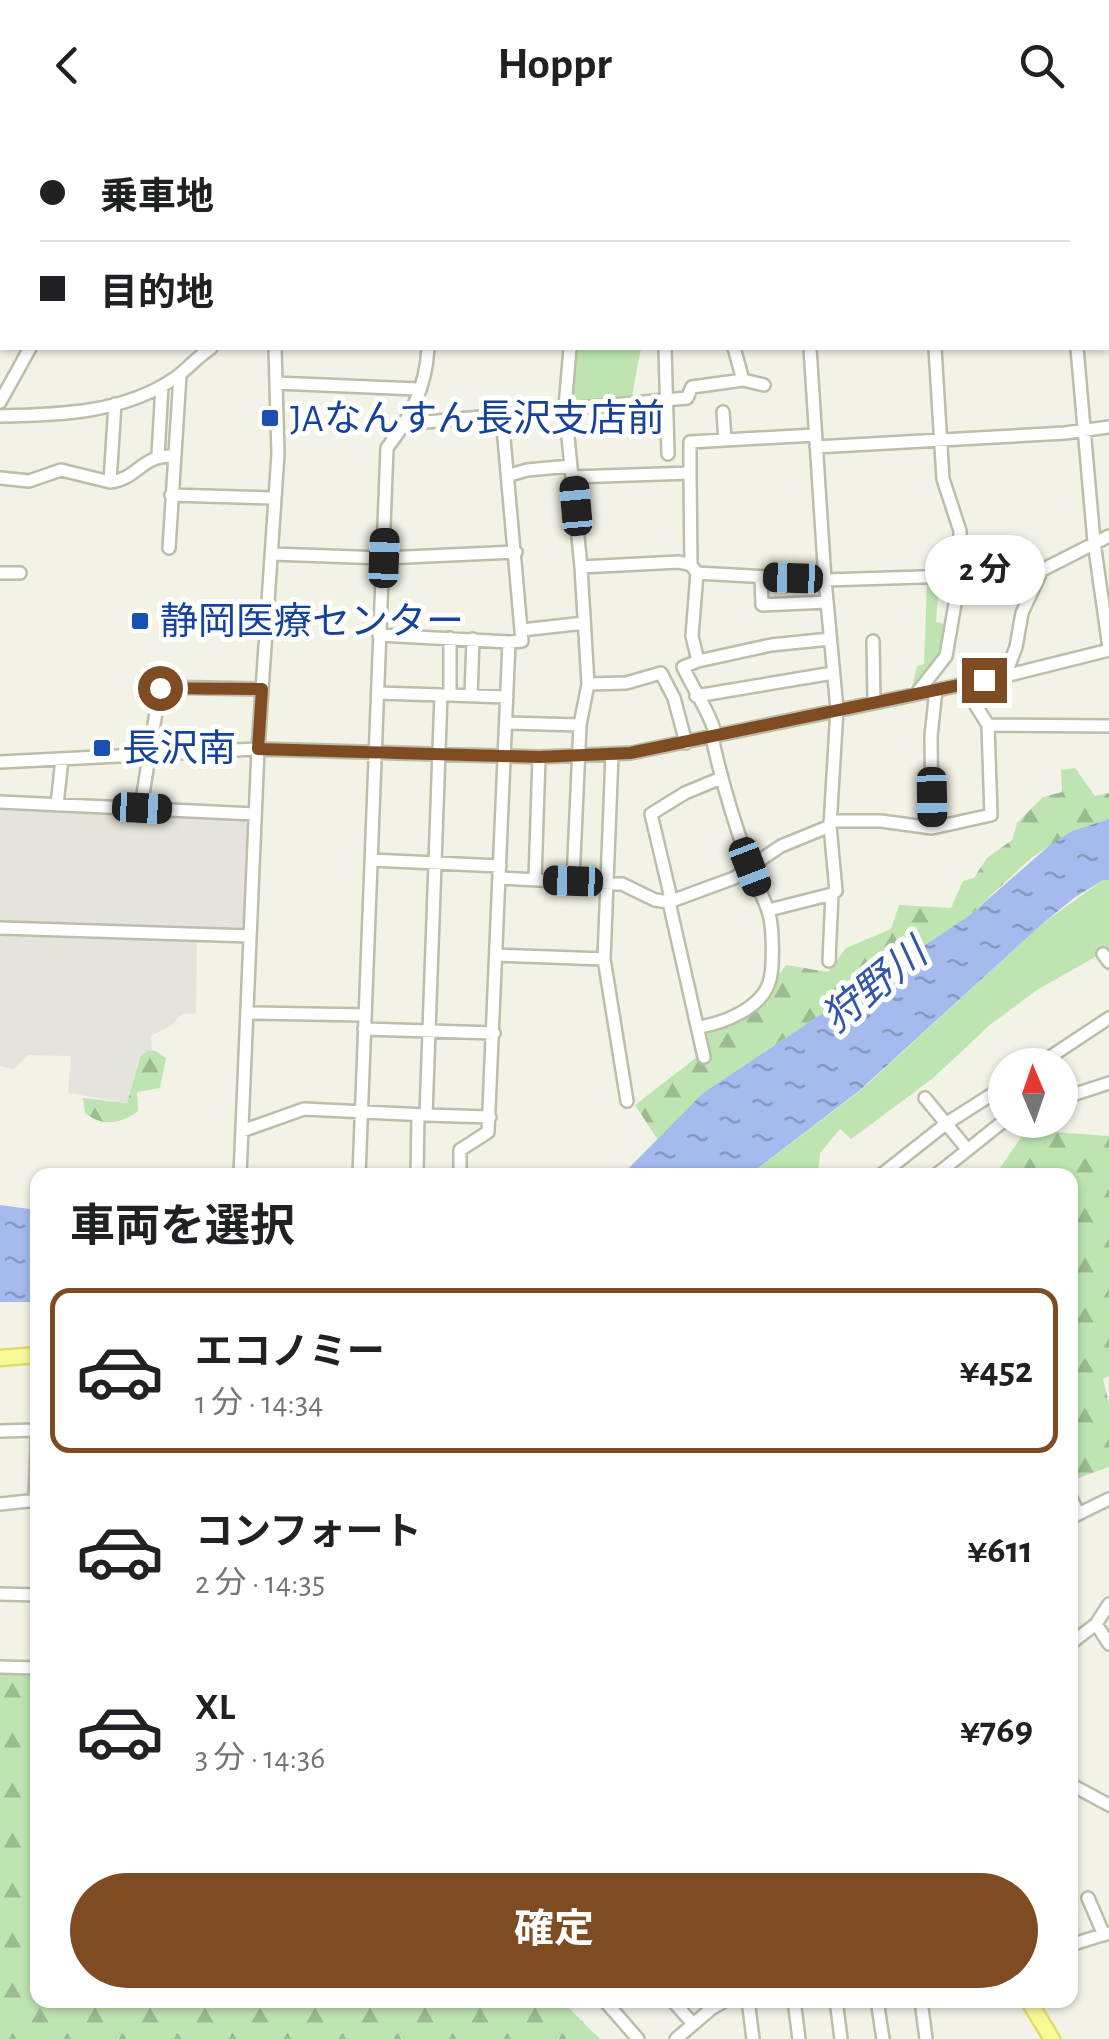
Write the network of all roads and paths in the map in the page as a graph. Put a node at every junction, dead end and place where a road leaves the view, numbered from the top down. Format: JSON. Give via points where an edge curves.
{"nodes":[{"id":1,"x":29,"y":350,"type":"edge"},
{"id":2,"x":208,"y":350,"type":"edge"},
{"id":3,"x":275,"y":350,"type":"edge"},
{"id":4,"x":428,"y":350,"type":"edge"},
{"id":5,"x":570,"y":350,"type":"edge"},
{"id":6,"x":665,"y":350,"type":"edge"},
{"id":7,"x":735,"y":350,"type":"edge"},
{"id":8,"x":810,"y":350,"type":"edge"},
{"id":9,"x":936,"y":350,"type":"edge"},
{"id":10,"x":1077,"y":350,"type":"edge"},
{"id":11,"x":180,"y":375,"type":"junction"},
{"id":12,"x":743,"y":380,"type":"junction"},
{"id":13,"x":276,"y":383,"type":"junction"},
{"id":14,"x":764,"y":384,"type":"dead end"},
{"id":15,"x":162,"y":386,"type":"junction"},
{"id":16,"x":417,"y":389,"type":"junction"},
{"id":17,"x":666,"y":400,"type":"junction"},
{"id":18,"x":0,"y":402,"type":"edge"},
{"id":19,"x":115,"y":404,"type":"junction"},
{"id":20,"x":566,"y":407,"type":"junction"},
{"id":21,"x":724,"y":412,"type":"dead end"},
{"id":22,"x":0,"y":416,"type":"edge"},
{"id":23,"x":502,"y":416,"type":"junction"},
{"id":24,"x":405,"y":424,"type":"junction"},
{"id":25,"x":1109,"y":427,"type":"edge"},
{"id":26,"x":1084,"y":430,"type":"junction"},
{"id":27,"x":940,"y":438,"type":"junction"},
{"id":28,"x":724,"y":440,"type":"junction"},
{"id":29,"x":815,"y":441,"type":"junction"},
{"id":30,"x":668,"y":454,"type":"dead end"},
{"id":31,"x":158,"y":455,"type":"junction"},
{"id":32,"x":173,"y":456,"type":"junction"},
{"id":33,"x":572,"y":471,"type":"junction"},
{"id":34,"x":690,"y":473,"type":"junction"},
{"id":35,"x":510,"y":475,"type":"junction"},
{"id":36,"x":0,"y":478,"type":"edge"},
{"id":37,"x":110,"y":482,"type":"junction"},
{"id":38,"x":171,"y":495,"type":"junction"},
{"id":39,"x":275,"y":498,"type":"junction"},
{"id":40,"x":1109,"y":536,"type":"edge"},
{"id":41,"x":1094,"y":542,"type":"junction"},
{"id":42,"x":169,"y":548,"type":"dead end"},
{"id":43,"x":516,"y":552,"type":"junction"},
{"id":44,"x":272,"y":554,"type":"junction"},
{"id":45,"x":384,"y":558,"type":"junction"},
{"id":46,"x":581,"y":566,"type":"junction"},
{"id":47,"x":694,"y":569,"type":"junction"},
{"id":48,"x":1042,"y":570,"type":"junction"},
{"id":49,"x":0,"y":573,"type":"edge"},
{"id":50,"x":20,"y":573,"type":"dead end"},
{"id":51,"x":960,"y":575,"type":"junction"},
{"id":52,"x":761,"y":577,"type":"junction"},
{"id":53,"x":825,"y":580,"type":"junction"},
{"id":54,"x":827,"y":602,"type":"junction"},
{"id":55,"x":584,"y":623,"type":"junction"},
{"id":56,"x":522,"y":630,"type":"junction"},
{"id":57,"x":380,"y":635,"type":"junction"},
{"id":58,"x":450,"y":638,"type":"junction"},
{"id":59,"x":830,"y":639,"type":"junction"},
{"id":60,"x":473,"y":640,"type":"junction"},
{"id":61,"x":872,"y":641,"type":"dead end"},
{"id":62,"x":509,"y":642,"type":"junction"},
{"id":63,"x":1109,"y":649,"type":"edge"},
{"id":64,"x":698,"y":661,"type":"junction"},
{"id":65,"x":833,"y":673,"type":"junction"},
{"id":66,"x":1005,"y":676,"type":"junction"},
{"id":67,"x":588,"y":684,"type":"junction"},
{"id":68,"x":963,"y":684,"type":"junction"},
{"id":69,"x":262,"y":689,"type":"junction"},
{"id":70,"x":936,"y":690,"type":"junction"},
{"id":71,"x":378,"y":693,"type":"junction"},
{"id":72,"x":917,"y":693,"type":"junction"},
{"id":73,"x":445,"y":695,"type":"junction"},
{"id":74,"x":472,"y":696,"type":"junction"},
{"id":75,"x":696,"y":696,"type":"junction"},
{"id":76,"x":507,"y":697,"type":"junction"},
{"id":77,"x":874,"y":702,"type":"junction"},
{"id":78,"x":837,"y":708,"type":"junction"},
{"id":79,"x":506,"y":723,"type":"junction"},
{"id":80,"x":988,"y":725,"type":"junction"},
{"id":81,"x":580,"y":726,"type":"junction"},
{"id":82,"x":1109,"y":726,"type":"edge"},
{"id":83,"x":714,"y":736,"type":"junction"},
{"id":84,"x":686,"y":743,"type":"junction"},
{"id":85,"x":258,"y":749,"type":"junction"},
{"id":86,"x":376,"y":754,"type":"junction"},
{"id":87,"x":440,"y":754,"type":"junction"},
{"id":88,"x":612,"y":754,"type":"junction"},
{"id":89,"x":150,"y":755,"type":"junction"},
{"id":90,"x":504,"y":756,"type":"junction"},
{"id":91,"x":578,"y":756,"type":"junction"},
{"id":92,"x":539,"y":757,"type":"junction"},
{"id":93,"x":62,"y":759,"type":"junction"},
{"id":94,"x":0,"y":762,"type":"edge"},
{"id":95,"x":721,"y":778,"type":"junction"},
{"id":96,"x":0,"y":802,"type":"edge"},
{"id":97,"x":57,"y":805,"type":"junction"},
{"id":98,"x":142,"y":808,"type":"junction"},
{"id":99,"x":255,"y":814,"type":"junction"},
{"id":100,"x":830,"y":824,"type":"junction"},
{"id":101,"x":932,"y":828,"type":"junction"},
{"id":102,"x":371,"y":860,"type":"junction"},
{"id":103,"x":436,"y":862,"type":"junction"},
{"id":104,"x":750,"y":867,"type":"junction"},
{"id":105,"x":500,"y":872,"type":"junction"},
{"id":106,"x":535,"y":880,"type":"junction"},
{"id":107,"x":573,"y":881,"type":"junction"},
{"id":108,"x":608,"y":884,"type":"junction"},
{"id":109,"x":832,"y":894,"type":"junction"},
{"id":110,"x":669,"y":902,"type":"junction"},
{"id":111,"x":769,"y":910,"type":"junction"},
{"id":112,"x":0,"y":928,"type":"edge"},
{"id":113,"x":250,"y":936,"type":"junction"},
{"id":114,"x":496,"y":955,"type":"junction"},
{"id":115,"x":604,"y":959,"type":"junction"},
{"id":116,"x":829,"y":961,"type":"dead end"},
{"id":117,"x":247,"y":1013,"type":"junction"},
{"id":118,"x":1109,"y":1018,"type":"edge"},
{"id":119,"x":364,"y":1022,"type":"junction"},
{"id":120,"x":700,"y":1027,"type":"junction"},
{"id":121,"x":430,"y":1030,"type":"junction"},
{"id":122,"x":494,"y":1033,"type":"junction"},
{"id":123,"x":1064,"y":1048,"type":"edge"},
{"id":124,"x":704,"y":1058,"type":"dead end"},
{"id":125,"x":1109,"y":1083,"type":"edge"},
{"id":126,"x":1078,"y":1093,"type":"edge"},
{"id":127,"x":988,"y":1097,"type":"edge"},
{"id":128,"x":925,"y":1098,"type":"dead end"},
{"id":129,"x":627,"y":1101,"type":"dead end"},
{"id":130,"x":362,"y":1112,"type":"junction"},
{"id":131,"x":422,"y":1115,"type":"junction"},
{"id":132,"x":490,"y":1117,"type":"junction"},
{"id":133,"x":947,"y":1123,"type":"junction"},
{"id":134,"x":242,"y":1131,"type":"junction"},
{"id":135,"x":988,"y":1133,"type":"edge"},
{"id":136,"x":967,"y":1149,"type":"junction"},
{"id":137,"x":240,"y":1168,"type":"edge"},
{"id":138,"x":359,"y":1168,"type":"edge"},
{"id":139,"x":417,"y":1168,"type":"edge"},
{"id":140,"x":460,"y":1168,"type":"edge"},
{"id":141,"x":890,"y":1168,"type":"edge"},
{"id":142,"x":944,"y":1168,"type":"edge"},
{"id":143,"x":30,"y":1357,"type":"edge"},
{"id":144,"x":0,"y":1358,"type":"edge"},
{"id":145,"x":30,"y":1430,"type":"edge"},
{"id":146,"x":0,"y":1432,"type":"edge"},
{"id":147,"x":1109,"y":1499,"type":"edge"},
{"id":148,"x":30,"y":1501,"type":"edge"},
{"id":149,"x":0,"y":1504,"type":"edge"},
{"id":150,"x":1078,"y":1514,"type":"edge"},
{"id":151,"x":0,"y":1594,"type":"edge"},
{"id":152,"x":30,"y":1595,"type":"edge"},
{"id":153,"x":1109,"y":1604,"type":"edge"},
{"id":154,"x":1096,"y":1624,"type":"junction"},
{"id":155,"x":1078,"y":1638,"type":"edge"},
{"id":156,"x":1109,"y":1644,"type":"edge"},
{"id":157,"x":0,"y":1668,"type":"edge"},
{"id":158,"x":30,"y":1668,"type":"edge"},
{"id":159,"x":1078,"y":1788,"type":"edge"},
{"id":160,"x":1109,"y":1805,"type":"edge"},
{"id":161,"x":1088,"y":1898,"type":"dead end"},
{"id":162,"x":1106,"y":1934,"type":"edge"},
{"id":163,"x":1078,"y":1943,"type":"edge"},
{"id":164,"x":611,"y":2008,"type":"edge"},
{"id":165,"x":679,"y":2008,"type":"edge"},
{"id":166,"x":715,"y":2008,"type":"edge"},
{"id":167,"x":749,"y":2008,"type":"edge"},
{"id":168,"x":795,"y":2008,"type":"edge"},
{"id":169,"x":837,"y":2008,"type":"edge"},
{"id":170,"x":879,"y":2008,"type":"edge"},
{"id":171,"x":922,"y":2008,"type":"edge"},
{"id":172,"x":1033,"y":2008,"type":"edge"},
{"id":173,"x":693,"y":2024,"type":"junction"},
{"id":174,"x":638,"y":2039,"type":"edge"},
{"id":175,"x":676,"y":2039,"type":"edge"},
{"id":176,"x":753,"y":2039,"type":"edge"},
{"id":177,"x":799,"y":2039,"type":"edge"},
{"id":178,"x":841,"y":2039,"type":"edge"},
{"id":179,"x":882,"y":2039,"type":"edge"},
{"id":180,"x":926,"y":2039,"type":"edge"},
{"id":181,"x":1052,"y":2039,"type":"edge"}],
"edges":[{"from":1,"to":18,"type":"street"},
{"from":2,"to":11,"type":"street"},
{"from":3,"to":13,"type":"street"},
{"from":4,"to":16,"type":"street"},
{"from":5,"to":20,"type":"street"},
{"from":6,"to":17,"type":"street"},
{"from":7,"to":12,"type":"street"},
{"from":8,"to":29,"type":"street"},
{"from":9,"to":27,"type":"street"},
{"from":10,"to":26,"type":"street"},
{"from":11,"to":15,"type":"street"},
{"from":11,"to":32,"type":"street"},
{"from":12,"to":14,"type":"street"},
{"from":12,"to":17,"type":"street","via":[[692,387],[687,398]]},
{"from":13,"to":16,"type":"street"},
{"from":13,"to":39,"type":"street"},
{"from":15,"to":19,"type":"street"},
{"from":15,"to":31,"type":"street"},
{"from":16,"to":24,"type":"street"},
{"from":17,"to":20,"type":"street"},
{"from":17,"to":30,"type":"street"},
{"from":19,"to":22,"type":"street","via":[[84,414]]},
{"from":19,"to":37,"type":"street"},
{"from":20,"to":23,"type":"street"},
{"from":20,"to":33,"type":"street"},
{"from":21,"to":28,"type":"street"},
{"from":23,"to":24,"type":"street"},
{"from":23,"to":35,"type":"street"},
{"from":24,"to":45,"type":"street","via":[[387,448]]},
{"from":25,"to":26,"type":"street"},
{"from":26,"to":27,"type":"street"},
{"from":26,"to":41,"type":"street"},
{"from":27,"to":29,"type":"street"},
{"from":27,"to":51,"type":"street","via":[[943,479],[960,531]]},
{"from":28,"to":29,"type":"street"},
{"from":28,"to":34,"type":"street","via":[[690,442]]},
{"from":29,"to":53,"type":"street"},
{"from":31,"to":32,"type":"street"},
{"from":31,"to":37,"type":"street"},
{"from":32,"to":38,"type":"street"},
{"from":33,"to":34,"type":"street"},
{"from":33,"to":35,"type":"street"},
{"from":33,"to":46,"type":"street"},
{"from":34,"to":47,"type":"street"},
{"from":35,"to":43,"type":"street"},
{"from":36,"to":37,"type":"street","via":[[29,481],[62,470]]},
{"from":38,"to":39,"type":"street"},
{"from":38,"to":42,"type":"street"},
{"from":39,"to":44,"type":"street"},
{"from":40,"to":41,"type":"street"},
{"from":41,"to":48,"type":"street"},
{"from":41,"to":63,"type":"street"},
{"from":43,"to":45,"type":"street"},
{"from":43,"to":56,"type":"street"},
{"from":44,"to":45,"type":"street"},
{"from":44,"to":69,"type":"street"},
{"from":45,"to":57,"type":"street"},
{"from":46,"to":47,"type":"street","via":[[679,562]]},
{"from":46,"to":55,"type":"street"},
{"from":47,"to":52,"type":"street"},
{"from":47,"to":64,"type":"street"},
{"from":48,"to":51,"type":"street"},
{"from":48,"to":66,"type":"street"},
{"from":49,"to":50,"type":"street"},
{"from":51,"to":53,"type":"street"},
{"from":51,"to":72,"type":"street","via":[[946,656]]},
{"from":52,"to":53,"type":"street"},
{"from":52,"to":54,"type":"street","via":[[762,605]]},
{"from":53,"to":54,"type":"street"},
{"from":54,"to":59,"type":"street"},
{"from":55,"to":56,"type":"street"},
{"from":55,"to":67,"type":"street"},
{"from":56,"to":62,"type":"street","via":[[522,640]]},
{"from":57,"to":58,"type":"street"},
{"from":57,"to":71,"type":"street"},
{"from":58,"to":60,"type":"street"},
{"from":58,"to":73,"type":"street"},
{"from":59,"to":64,"type":"street"},
{"from":59,"to":65,"type":"street"},
{"from":60,"to":62,"type":"street"},
{"from":60,"to":74,"type":"street"},
{"from":61,"to":77,"type":"street"},
{"from":62,"to":76,"type":"street"},
{"from":63,"to":66,"type":"street"},
{"from":64,"to":75,"type":"street","via":[[683,667]]},
{"from":65,"to":75,"type":"street"},
{"from":65,"to":78,"type":"street"},
{"from":66,"to":68,"type":"street"},
{"from":67,"to":81,"type":"street"},
{"from":67,"to":84,"type":"street","via":[[661,673]]},
{"from":68,"to":70,"type":"street"},
{"from":68,"to":80,"type":"street"},
{"from":69,"to":85,"type":"street"},
{"from":69,"to":89,"type":"street","via":[[160,688]]},
{"from":70,"to":72,"type":"street"},
{"from":70,"to":101,"type":"street"},
{"from":71,"to":73,"type":"street"},
{"from":71,"to":86,"type":"street"},
{"from":72,"to":77,"type":"street"},
{"from":73,"to":74,"type":"street"},
{"from":73,"to":87,"type":"street"},
{"from":74,"to":76,"type":"street"},
{"from":75,"to":83,"type":"street","via":[[712,716]]},
{"from":76,"to":79,"type":"street"},
{"from":77,"to":78,"type":"street"},
{"from":78,"to":83,"type":"street"},
{"from":78,"to":100,"type":"street"},
{"from":79,"to":81,"type":"street"},
{"from":79,"to":90,"type":"street"},
{"from":80,"to":82,"type":"street"},
{"from":80,"to":101,"type":"street","via":[[991,815]]},
{"from":81,"to":91,"type":"street"},
{"from":83,"to":84,"type":"street"},
{"from":83,"to":95,"type":"street"},
{"from":84,"to":88,"type":"street"},
{"from":85,"to":86,"type":"street"},
{"from":85,"to":89,"type":"street"},
{"from":85,"to":99,"type":"street"},
{"from":86,"to":87,"type":"street"},
{"from":86,"to":102,"type":"street"},
{"from":87,"to":90,"type":"street"},
{"from":87,"to":103,"type":"street"},
{"from":88,"to":91,"type":"street"},
{"from":88,"to":108,"type":"street"},
{"from":89,"to":93,"type":"street"},
{"from":89,"to":98,"type":"street"},
{"from":90,"to":92,"type":"street"},
{"from":90,"to":105,"type":"street"},
{"from":91,"to":92,"type":"street"},
{"from":91,"to":107,"type":"street"},
{"from":92,"to":106,"type":"street"},
{"from":93,"to":94,"type":"street"},
{"from":93,"to":97,"type":"street"},
{"from":95,"to":104,"type":"street"},
{"from":95,"to":110,"type":"street","via":[[651,814]]},
{"from":96,"to":97,"type":"street"},
{"from":97,"to":98,"type":"street"},
{"from":98,"to":99,"type":"street"},
{"from":99,"to":113,"type":"street"},
{"from":100,"to":101,"type":"street"},
{"from":100,"to":104,"type":"street"},
{"from":100,"to":109,"type":"street"},
{"from":102,"to":103,"type":"street"},
{"from":102,"to":119,"type":"street"},
{"from":103,"to":105,"type":"street"},
{"from":103,"to":121,"type":"street"},
{"from":104,"to":110,"type":"street"},
{"from":104,"to":111,"type":"street"},
{"from":105,"to":106,"type":"street"},
{"from":105,"to":114,"type":"street"},
{"from":106,"to":107,"type":"street"},
{"from":107,"to":108,"type":"street"},
{"from":108,"to":110,"type":"street"},
{"from":108,"to":115,"type":"street"},
{"from":109,"to":111,"type":"street"},
{"from":109,"to":116,"type":"street"},
{"from":110,"to":120,"type":"street"},
{"from":111,"to":120,"type":"street","via":[[769,985],[736,1017]]},
{"from":112,"to":113,"type":"street"},
{"from":113,"to":117,"type":"street"},
{"from":114,"to":115,"type":"street"},
{"from":114,"to":122,"type":"street"},
{"from":115,"to":129,"type":"street"},
{"from":117,"to":119,"type":"street"},
{"from":117,"to":134,"type":"street"},
{"from":118,"to":123,"type":"street"},
{"from":119,"to":121,"type":"street"},
{"from":119,"to":130,"type":"street"},
{"from":120,"to":124,"type":"street"},
{"from":121,"to":122,"type":"street"},
{"from":121,"to":131,"type":"street"},
{"from":122,"to":132,"type":"street"},
{"from":125,"to":126,"type":"street"},
{"from":127,"to":133,"type":"street"},
{"from":128,"to":133,"type":"street"},
{"from":130,"to":131,"type":"street"},
{"from":130,"to":134,"type":"street","via":[[304,1110]]},
{"from":130,"to":138,"type":"street"},
{"from":131,"to":132,"type":"street"},
{"from":131,"to":139,"type":"street"},
{"from":132,"to":140,"type":"street","via":[[488,1132],[460,1150]]},
{"from":133,"to":136,"type":"street"},
{"from":133,"to":141,"type":"street"},
{"from":134,"to":137,"type":"street"},
{"from":135,"to":136,"type":"street"},
{"from":136,"to":142,"type":"street"},
{"from":143,"to":144,"type":"main road"},
{"from":145,"to":146,"type":"street"},
{"from":147,"to":150,"type":"street"},
{"from":148,"to":149,"type":"street"},
{"from":151,"to":152,"type":"street"},
{"from":153,"to":154,"type":"street"},
{"from":154,"to":155,"type":"street"},
{"from":154,"to":156,"type":"street"},
{"from":157,"to":158,"type":"street"},
{"from":159,"to":160,"type":"street"},
{"from":161,"to":162,"type":"street"},
{"from":162,"to":163,"type":"street"},
{"from":164,"to":174,"type":"street"},
{"from":165,"to":173,"type":"street"},
{"from":166,"to":173,"type":"street"},
{"from":167,"to":176,"type":"street"},
{"from":168,"to":177,"type":"street"},
{"from":169,"to":178,"type":"street"},
{"from":170,"to":179,"type":"street"},
{"from":171,"to":180,"type":"street"},
{"from":172,"to":181,"type":"main road"},
{"from":173,"to":175,"type":"street"}]}
